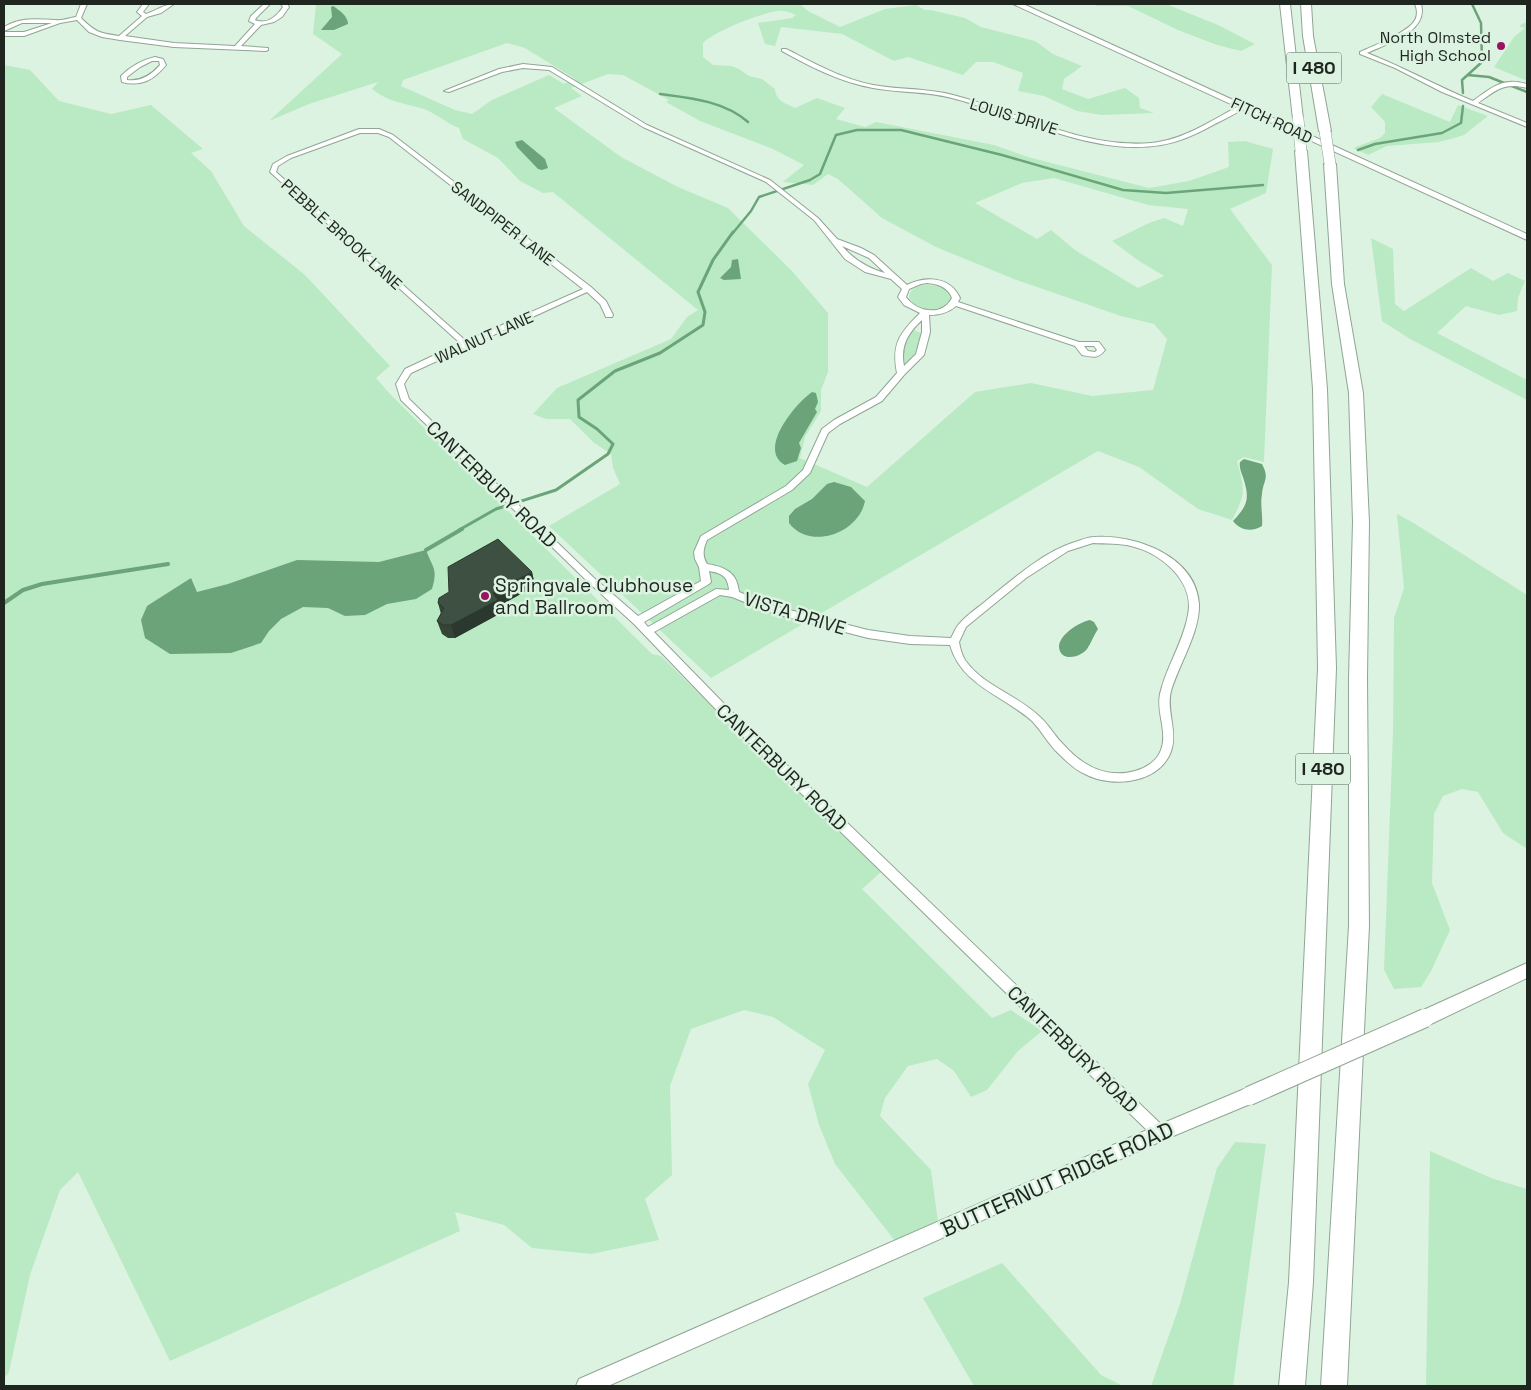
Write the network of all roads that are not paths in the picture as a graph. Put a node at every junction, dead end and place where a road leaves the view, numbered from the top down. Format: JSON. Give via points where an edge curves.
{"nodes":[{"id":1,"x":84,"y":4,"type":"edge"},
{"id":2,"x":146,"y":4,"type":"edge"},
{"id":3,"x":171,"y":4,"type":"edge"},
{"id":4,"x":268,"y":4,"type":"edge"},
{"id":5,"x":284,"y":4,"type":"edge"},
{"id":6,"x":1016,"y":4,"type":"edge"},
{"id":7,"x":1285,"y":4,"type":"edge"},
{"id":8,"x":1306,"y":4,"type":"edge"},
{"id":9,"x":1418,"y":4,"type":"edge"},
{"id":10,"x":145,"y":16,"type":"junction"},
{"id":11,"x":78,"y":18,"type":"junction"},
{"id":12,"x":57,"y":22,"type":"junction"},
{"id":13,"x":259,"y":24,"type":"junction"},
{"id":14,"x":4,"y":29,"type":"edge"},
{"id":15,"x":4,"y":34,"type":"edge"},
{"id":16,"x":120,"y":38,"type":"junction"},
{"id":17,"x":236,"y":48,"type":"junction"},
{"id":18,"x":266,"y":49,"type":"dead end"},
{"id":19,"x":784,"y":50,"type":"dead end"},
{"id":20,"x":163,"y":54,"type":"dead end"},
{"id":21,"x":157,"y":59,"type":"junction"},
{"id":22,"x":1527,"y":86,"type":"edge"},
{"id":23,"x":447,"y":91,"type":"dead end"},
{"id":24,"x":1473,"y":103,"type":"junction"},
{"id":25,"x":1243,"y":106,"type":"junction"},
{"id":26,"x":1527,"y":125,"type":"edge"},
{"id":27,"x":391,"y":136,"type":"joint"},
{"id":28,"x":1527,"y":237,"type":"edge"},
{"id":29,"x":833,"y":240,"type":"junction"},
{"id":30,"x":891,"y":277,"type":"junction"},
{"id":31,"x":906,"y":288,"type":"junction"},
{"id":32,"x":588,"y":289,"type":"junction"},
{"id":33,"x":954,"y":303,"type":"junction"},
{"id":34,"x":925,"y":312,"type":"junction"},
{"id":35,"x":609,"y":315,"type":"dead end"},
{"id":36,"x":465,"y":344,"type":"junction"},
{"id":37,"x":1078,"y":344,"type":"dead end"},
{"id":38,"x":901,"y":373,"type":"junction"},
{"id":39,"x":405,"y":400,"type":"joint"},
{"id":40,"x":704,"y":567,"type":"junction"},
{"id":41,"x":706,"y":582,"type":"junction"},
{"id":42,"x":719,"y":591,"type":"junction"},
{"id":43,"x":734,"y":594,"type":"junction"},
{"id":44,"x":637,"y":621,"type":"junction"},
{"id":45,"x":648,"y":632,"type":"junction"},
{"id":46,"x":954,"y":642,"type":"junction"},
{"id":47,"x":1527,"y":970,"type":"edge"},
{"id":48,"x":1160,"y":1133,"type":"junction"},
{"id":49,"x":586,"y":1386,"type":"edge"},
{"id":50,"x":1292,"y":1386,"type":"edge"},
{"id":51,"x":1334,"y":1386,"type":"edge"}],
"edges":[{"from":1,"to":11,"type":"street"},
{"from":2,"to":10,"type":"street","via":[[140,12]]},
{"from":3,"to":10,"type":"street"},
{"from":4,"to":13,"type":"street","via":[[253,17],[252,21]]},
{"from":5,"to":13,"type":"street","via":[[286,7],[280,16]]},
{"from":6,"to":25,"type":"street","name":"FITCH ROAD"},
{"from":7,"to":50,"type":"highway","number":"I 480","bridge":true,"via":[[1301,151],[1320,389],[1327,668],[1301,1282]]},
{"from":8,"to":51,"type":"highway","number":"I 480","bridge":true,"via":[[1308,36],[1330,164],[1338,284],[1356,393],[1361,522],[1359,926]]},
{"from":9,"to":24,"type":"street","via":[[1418,21],[1404,32],[1362,53]]},
{"from":10,"to":16,"type":"street"},
{"from":11,"to":12,"type":"street"},
{"from":11,"to":16,"type":"street","via":[[91,31]]},
{"from":12,"to":14,"type":"street","via":[[39,20]]},
{"from":12,"to":15,"type":"street","via":[[42,30]]},
{"from":13,"to":17,"type":"street"},
{"from":16,"to":17,"type":"street","via":[[171,47]]},
{"from":17,"to":18,"type":"street"},
{"from":19,"to":25,"type":"street","name":"LOUIS DRIVE","via":[[850,81],[875,88],[949,96],[1093,141],[1126,146],[1151,145],[1181,138]]},
{"from":20,"to":21,"type":"street"},
{"from":21,"to":21,"type":"street","via":[[145,60],[124,76],[124,81],[145,81],[155,75],[163,65]]},
{"from":22,"to":24,"type":"street","via":[[1504,83]]},
{"from":23,"to":29,"type":"street","via":[[501,70],[523,66],[550,68],[644,126],[768,181],[816,220]]},
{"from":24,"to":26,"type":"street"},
{"from":25,"to":28,"type":"street","name":"FITCH ROAD"},
{"from":27,"to":32,"type":"street","name":"SANDPIPER LANE"},
{"from":27,"to":36,"type":"street","name":"PEBBLE BROOK LANE","via":[[379,131],[359,131],[289,157],[275,165],[273,172]]},
{"from":29,"to":30,"type":"street","via":[[866,253]]},
{"from":29,"to":30,"type":"street","via":[[848,257],[868,270]]},
{"from":30,"to":31,"type":"street"},
{"from":31,"to":33,"type":"street","via":[[919,282],[936,282],[950,288],[954,293]]},
{"from":31,"to":34,"type":"street","via":[[902,297],[905,302]]},
{"from":32,"to":35,"type":"street","name":"SANDPIPER LANE","via":[[603,303]]},
{"from":32,"to":36,"type":"street","name":"WALNUT LANE"},
{"from":33,"to":34,"type":"street","via":[[943,311]]},
{"from":33,"to":37,"type":"street"},
{"from":34,"to":38,"type":"street","via":[[926,332],[920,356]]},
{"from":34,"to":38,"type":"street","via":[[900,342],[897,357]]},
{"from":36,"to":39,"type":"street","name":"WALNUT LANE","via":[[408,371],[400,384]]},
{"from":38,"to":40,"type":"street","via":[[879,399],[825,431],[807,471],[789,488],[704,538],[698,552]]},
{"from":39,"to":44,"type":"street","name":"CANTERBURY ROAD"},
{"from":40,"to":41,"type":"street"},
{"from":40,"to":43,"type":"street","via":[[730,575],[734,581]]},
{"from":41,"to":42,"type":"street"},
{"from":41,"to":44,"type":"street"},
{"from":42,"to":43,"type":"street","name":"VISTA DRIVE"},
{"from":42,"to":45,"type":"street","name":"VISTA DRIVE"},
{"from":43,"to":46,"type":"street","name":"VISTA DRIVE","via":[[772,608],[868,634]]},
{"from":44,"to":45,"type":"street","name":"CANTERBURY ROAD"},
{"from":45,"to":48,"type":"street","name":"CANTERBURY ROAD","via":[[734,721]]},
{"from":46,"to":46,"type":"street","via":[[960,662],[977,680],[1026,709],[1064,753],[1091,772],[1115,777],[1137,776],[1153,769],[1166,751],[1165,696],[1194,605],[1190,586],[1174,566],[1153,552],[1128,543],[1093,540],[1065,549],[1023,576],[963,625]]},
{"from":47,"to":48,"type":"street","name":"BUTTERNUT RIDGE ROAD","bridge":true},
{"from":48,"to":49,"type":"street","name":"BUTTERNUT RIDGE ROAD"}]}
